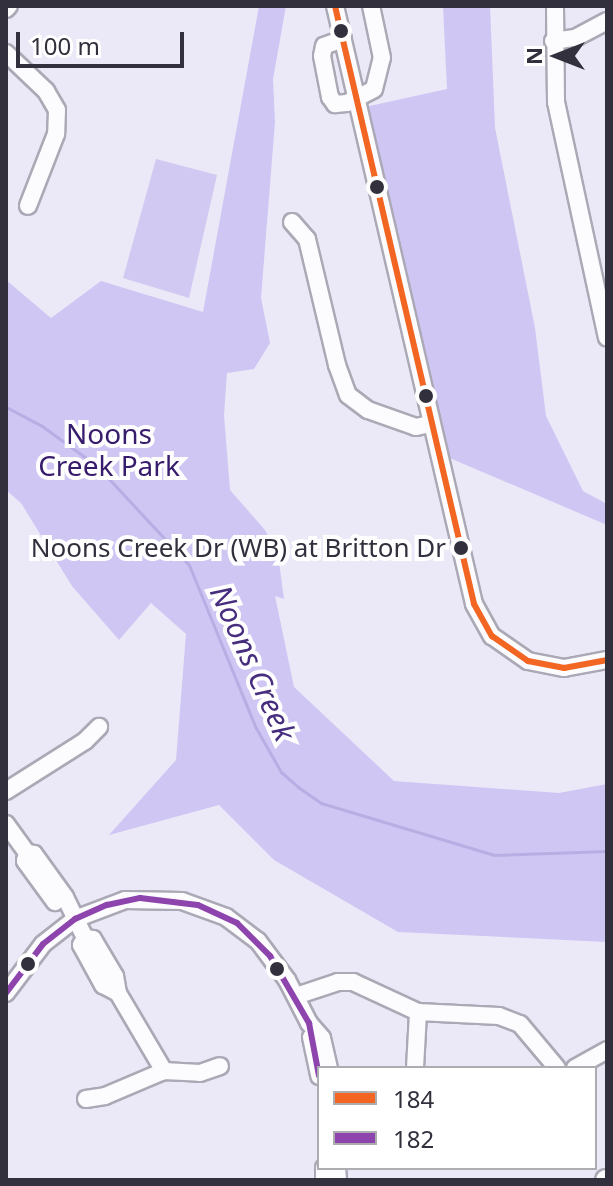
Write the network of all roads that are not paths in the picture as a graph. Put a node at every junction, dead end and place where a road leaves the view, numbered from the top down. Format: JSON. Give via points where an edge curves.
{"nodes":[{"id":1,"x":335,"y":6,"type":"edge"},
{"id":2,"x":371,"y":6,"type":"edge"},
{"id":3,"x":555,"y":6,"type":"edge"},
{"id":4,"x":607,"y":21,"type":"edge"},
{"id":5,"x":343,"y":39,"type":"junction"},
{"id":6,"x":553,"y":41,"type":"junction"},
{"id":7,"x":6,"y":53,"type":"edge"},
{"id":8,"x":356,"y":98,"type":"junction"},
{"id":9,"x":28,"y":206,"type":"dead end"},
{"id":10,"x":292,"y":222,"type":"dead end"},
{"id":11,"x":607,"y":338,"type":"edge"},
{"id":12,"x":430,"y":424,"type":"junction"},
{"id":13,"x":607,"y":660,"type":"edge"},
{"id":14,"x":99,"y":727,"type":"dead end"},
{"id":15,"x":6,"y":791,"type":"edge"},
{"id":16,"x":6,"y":824,"type":"edge"},
{"id":17,"x":71,"y":913,"type":"junction"},
{"id":18,"x":6,"y":993,"type":"edge"},
{"id":19,"x":296,"y":996,"type":"junction"},
{"id":20,"x":418,"y":1012,"type":"junction"},
{"id":21,"x":309,"y":1023,"type":"junction"},
{"id":22,"x":607,"y":1050,"type":"edge"},
{"id":23,"x":220,"y":1066,"type":"dead end"},
{"id":24,"x":317,"y":1066,"type":"edge"},
{"id":25,"x":329,"y":1066,"type":"edge"},
{"id":26,"x":415,"y":1066,"type":"edge"},
{"id":27,"x":552,"y":1066,"type":"edge"},
{"id":28,"x":579,"y":1066,"type":"edge"},
{"id":29,"x":164,"y":1071,"type":"junction"},
{"id":30,"x":86,"y":1099,"type":"dead end"}],
"edges":[{"from":1,"to":5,"type":"street"},
{"from":2,"to":8,"type":"street","via":[[382,58],[374,89]]},
{"from":3,"to":6,"type":"street"},
{"from":4,"to":6,"type":"street","via":[[575,38]]},
{"from":5,"to":8,"type":"street"},
{"from":5,"to":8,"type":"street","via":[[324,46],[330,97],[335,104]]},
{"from":6,"to":11,"type":"street","via":[[560,126]]},
{"from":7,"to":9,"type":"street","via":[[46,91],[57,110],[56,134]]},
{"from":8,"to":12,"type":"street"},
{"from":10,"to":12,"type":"street","via":[[307,239],[348,395],[368,410],[416,427]]},
{"from":12,"to":13,"type":"street","via":[[474,604],[492,636],[538,664],[580,667]]},
{"from":14,"to":15,"type":"street"},
{"from":16,"to":17,"type":"street","via":[[27,853],[34,854]]},
{"from":17,"to":18,"type":"street"},
{"from":17,"to":19,"type":"street","via":[[140,898],[198,905],[226,917],[258,941]]},
{"from":17,"to":29,"type":"street","via":[[115,976],[118,993]]},
{"from":19,"to":20,"type":"street","via":[[353,982]]},
{"from":19,"to":21,"type":"street"},
{"from":20,"to":26,"type":"street"},
{"from":20,"to":27,"type":"street","via":[[509,1019],[534,1037]]},
{"from":21,"to":24,"type":"street"},
{"from":21,"to":25,"type":"street","via":[[322,1038]]},
{"from":22,"to":28,"type":"street"},
{"from":23,"to":29,"type":"street","via":[[200,1073]]},
{"from":29,"to":30,"type":"street"}]}
